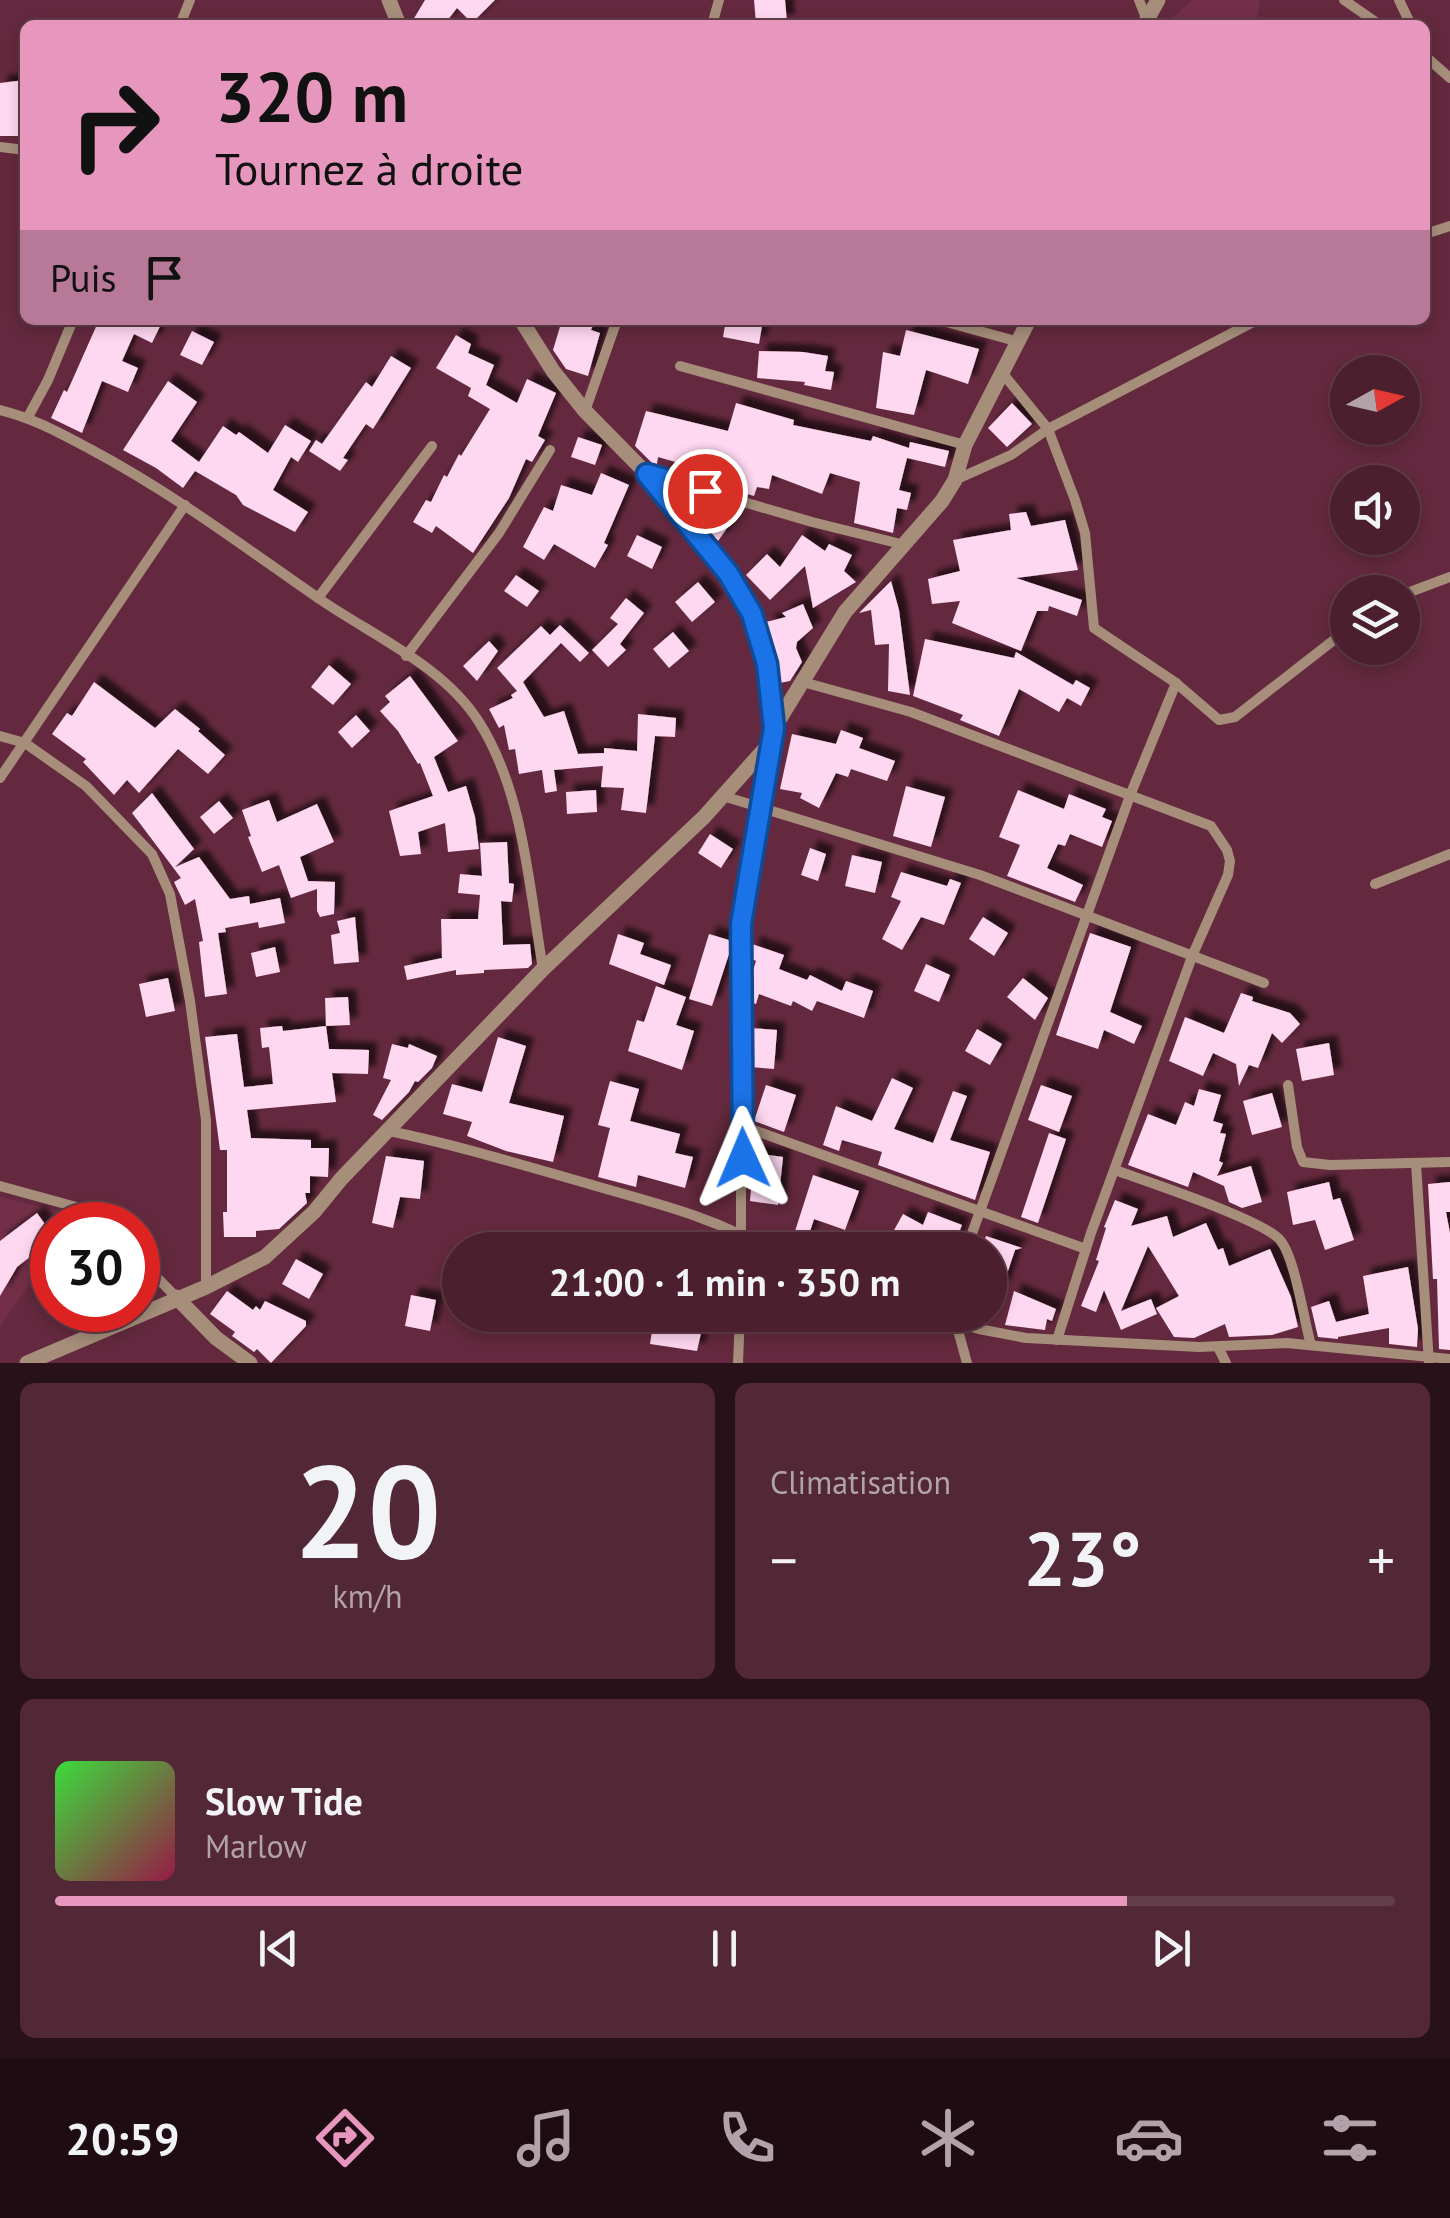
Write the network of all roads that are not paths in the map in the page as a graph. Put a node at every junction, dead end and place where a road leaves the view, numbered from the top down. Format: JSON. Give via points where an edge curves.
{"nodes":[{"id":1,"x":1344,"y":0,"type":"edge"},
{"id":2,"x":1373,"y":20,"type":"edge"},
{"id":3,"x":1430,"y":60,"type":"edge"},
{"id":4,"x":1450,"y":78,"type":"edge"},
{"id":5,"x":71,"y":325,"type":"edge"},
{"id":6,"x":524,"y":325,"type":"edge"},
{"id":7,"x":615,"y":325,"type":"edge"},
{"id":8,"x":956,"y":325,"type":"edge"},
{"id":9,"x":1028,"y":325,"type":"edge"},
{"id":10,"x":1246,"y":325,"type":"edge"},
{"id":11,"x":1019,"y":342,"type":"junction"},
{"id":12,"x":680,"y":366,"type":"dead end"},
{"id":13,"x":1004,"y":375,"type":"junction"},
{"id":14,"x":0,"y":410,"type":"edge"},
{"id":15,"x":584,"y":410,"type":"junction"},
{"id":16,"x":28,"y":416,"type":"junction"},
{"id":17,"x":1048,"y":429,"type":"junction"},
{"id":18,"x":966,"y":445,"type":"junction"},
{"id":19,"x":432,"y":446,"type":"dead end"},
{"id":20,"x":550,"y":450,"type":"dead end"},
{"id":21,"x":647,"y":474,"type":"junction"},
{"id":22,"x":955,"y":480,"type":"junction"},
{"id":23,"x":185,"y":505,"type":"junction"},
{"id":24,"x":905,"y":544,"type":"junction"},
{"id":25,"x":1450,"y":577,"type":"edge"},
{"id":26,"x":1420,"y":588,"type":"edge"},
{"id":27,"x":318,"y":598,"type":"junction"},
{"id":28,"x":1330,"y":643,"type":"edge"},
{"id":29,"x":406,"y":656,"type":"junction"},
{"id":30,"x":803,"y":682,"type":"junction"},
{"id":31,"x":1176,"y":683,"type":"junction"},
{"id":32,"x":772,"y":735,"type":"junction"},
{"id":33,"x":0,"y":736,"type":"edge"},
{"id":34,"x":24,"y":743,"type":"junction"},
{"id":35,"x":0,"y":778,"type":"edge"},
{"id":36,"x":1130,"y":793,"type":"junction"},
{"id":37,"x":724,"y":796,"type":"junction"},
{"id":38,"x":762,"y":808,"type":"junction"},
{"id":39,"x":1450,"y":854,"type":"edge"},
{"id":40,"x":1375,"y":884,"type":"dead end"},
{"id":41,"x":1088,"y":918,"type":"junction"},
{"id":42,"x":1193,"y":954,"type":"junction"},
{"id":43,"x":543,"y":970,"type":"junction"},
{"id":44,"x":1264,"y":982,"type":"dead end"},
{"id":45,"x":1288,"y":1085,"type":"dead end"},
{"id":46,"x":742,"y":1126,"type":"junction"},
{"id":47,"x":389,"y":1131,"type":"junction"},
{"id":48,"x":1450,"y":1162,"type":"edge"},
{"id":49,"x":1416,"y":1164,"type":"junction"},
{"id":50,"x":1115,"y":1170,"type":"junction"},
{"id":51,"x":0,"y":1186,"type":"edge"},
{"id":52,"x":58,"y":1202,"type":"edge"},
{"id":53,"x":982,"y":1211,"type":"junction"},
{"id":54,"x":736,"y":1232,"type":"edge"},
{"id":55,"x":742,"y":1232,"type":"edge"},
{"id":56,"x":973,"y":1232,"type":"edge"},
{"id":57,"x":1086,"y":1248,"type":"junction"},
{"id":58,"x":160,"y":1281,"type":"edge"},
{"id":59,"x":206,"y":1287,"type":"junction"},
{"id":60,"x":176,"y":1298,"type":"junction"},
{"id":61,"x":739,"y":1332,"type":"edge"},
{"id":62,"x":959,"y":1332,"type":"edge"},
{"id":63,"x":990,"y":1332,"type":"edge"},
{"id":64,"x":1057,"y":1340,"type":"junction"},
{"id":65,"x":1310,"y":1345,"type":"junction"},
{"id":66,"x":1218,"y":1347,"type":"junction"},
{"id":67,"x":1429,"y":1359,"type":"edge"},
{"id":68,"x":1450,"y":1359,"type":"edge"},
{"id":69,"x":31,"y":1362,"type":"edge"},
{"id":70,"x":250,"y":1363,"type":"edge"},
{"id":71,"x":738,"y":1363,"type":"edge"},
{"id":72,"x":968,"y":1363,"type":"edge"},
{"id":73,"x":1226,"y":1363,"type":"edge"}],
"edges":[{"from":1,"to":2,"type":"street"},
{"from":3,"to":4,"type":"street"},
{"from":5,"to":16,"type":"street"},
{"from":6,"to":15,"type":"street"},
{"from":7,"to":15,"type":"street"},
{"from":8,"to":11,"type":"street"},
{"from":9,"to":11,"type":"street"},
{"from":10,"to":17,"type":"street"},
{"from":11,"to":13,"type":"street"},
{"from":12,"to":18,"type":"street"},
{"from":13,"to":17,"type":"street"},
{"from":13,"to":18,"type":"street"},
{"from":14,"to":16,"type":"street"},
{"from":15,"to":21,"type":"street"},
{"from":16,"to":23,"type":"street"},
{"from":17,"to":22,"type":"street","via":[[1011,455]]},
{"from":17,"to":31,"type":"street","via":[[1085,533],[1094,628]]},
{"from":18,"to":22,"type":"street"},
{"from":19,"to":27,"type":"street"},
{"from":20,"to":29,"type":"street","via":[[499,533]]},
{"from":21,"to":24,"type":"street"},
{"from":21,"to":32,"type":"street","via":[[728,573],[752,614],[767,664]]},
{"from":22,"to":24,"type":"street"},
{"from":23,"to":27,"type":"street"},
{"from":23,"to":34,"type":"street"},
{"from":24,"to":30,"type":"street","via":[[846,612]]},
{"from":25,"to":26,"type":"street"},
{"from":27,"to":29,"type":"street"},
{"from":28,"to":31,"type":"street","via":[[1231,720],[1219,720]]},
{"from":29,"to":43,"type":"street","via":[[456,694],[498,761],[522,847]]},
{"from":30,"to":32,"type":"street"},
{"from":30,"to":36,"type":"street","via":[[911,712]]},
{"from":31,"to":36,"type":"street"},
{"from":32,"to":37,"type":"street"},
{"from":32,"to":38,"type":"street"},
{"from":33,"to":34,"type":"street"},
{"from":34,"to":35,"type":"street"},
{"from":34,"to":59,"type":"street","via":[[112,810],[152,854],[170,894],[206,1120]]},
{"from":36,"to":41,"type":"street"},
{"from":36,"to":42,"type":"street","via":[[1211,826],[1227,850],[1228,875]]},
{"from":37,"to":38,"type":"street"},
{"from":37,"to":43,"type":"street"},
{"from":38,"to":41,"type":"street","via":[[980,875]]},
{"from":38,"to":46,"type":"street","via":[[741,924]]},
{"from":39,"to":40,"type":"street"},
{"from":41,"to":42,"type":"street"},
{"from":41,"to":53,"type":"street"},
{"from":42,"to":44,"type":"street"},
{"from":42,"to":50,"type":"street"},
{"from":43,"to":47,"type":"street"},
{"from":45,"to":49,"type":"street","via":[[1303,1162]]},
{"from":46,"to":53,"type":"street"},
{"from":46,"to":55,"type":"street"},
{"from":47,"to":54,"type":"street","via":[[504,1158]]},
{"from":47,"to":59,"type":"street","via":[[274,1249]]},
{"from":48,"to":49,"type":"street"},
{"from":49,"to":67,"type":"street"},
{"from":50,"to":57,"type":"street"},
{"from":50,"to":65,"type":"street","via":[[1277,1236]]},
{"from":51,"to":52,"type":"street"},
{"from":53,"to":56,"type":"street"},
{"from":53,"to":57,"type":"street"},
{"from":57,"to":64,"type":"street"},
{"from":58,"to":60,"type":"street"},
{"from":59,"to":60,"type":"street"},
{"from":60,"to":69,"type":"street"},
{"from":60,"to":70,"type":"street"},
{"from":61,"to":71,"type":"street"},
{"from":62,"to":72,"type":"street"},
{"from":63,"to":64,"type":"street"},
{"from":64,"to":66,"type":"street"},
{"from":65,"to":66,"type":"street"},
{"from":65,"to":67,"type":"street"},
{"from":66,"to":73,"type":"street"},
{"from":67,"to":68,"type":"street"}]}
